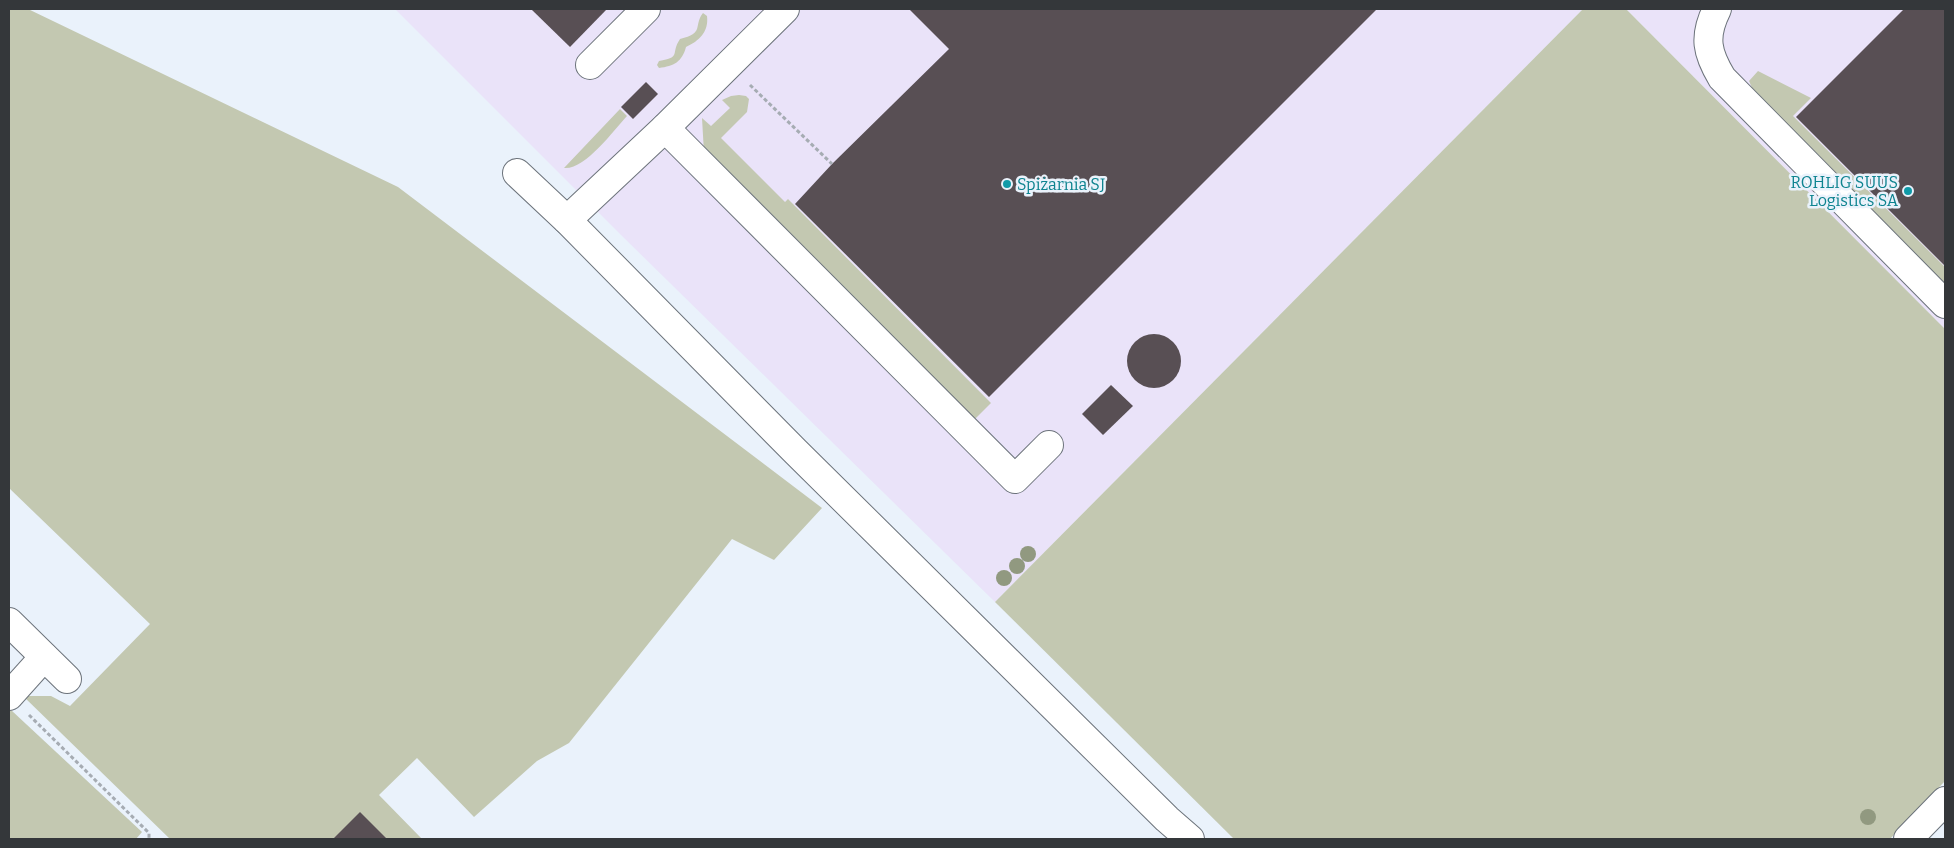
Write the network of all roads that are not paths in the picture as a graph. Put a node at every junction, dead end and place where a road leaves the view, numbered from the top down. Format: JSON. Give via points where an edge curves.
{"nodes":[{"id":1,"x":646,"y":9,"type":"edge"},
{"id":2,"x":785,"y":9,"type":"edge"},
{"id":3,"x":1717,"y":9,"type":"edge"},
{"id":4,"x":590,"y":65,"type":"dead end"},
{"id":5,"x":665,"y":128,"type":"junction"},
{"id":6,"x":517,"y":173,"type":"dead end"},
{"id":7,"x":567,"y":220,"type":"junction"},
{"id":8,"x":1945,"y":304,"type":"edge"},
{"id":9,"x":1049,"y":445,"type":"dead end"},
{"id":10,"x":9,"y":622,"type":"edge"},
{"id":11,"x":44,"y":657,"type":"junction"},
{"id":12,"x":67,"y":679,"type":"dead end"},
{"id":13,"x":9,"y":695,"type":"edge"},
{"id":14,"x":1945,"y":801,"type":"edge"},
{"id":15,"x":1190,"y":839,"type":"edge"},
{"id":16,"x":1908,"y":839,"type":"edge"}],
"edges":[{"from":1,"to":4,"type":"street"},
{"from":2,"to":5,"type":"street"},
{"from":3,"to":8,"type":"street","via":[[1711,23],[1708,49],[1722,78]]},
{"from":5,"to":7,"type":"street"},
{"from":5,"to":9,"type":"street","via":[[1014,479]]},
{"from":6,"to":7,"type":"street"},
{"from":7,"to":15,"type":"street","via":[[795,451]]},
{"from":10,"to":11,"type":"street"},
{"from":11,"to":12,"type":"street"},
{"from":11,"to":13,"type":"street"},
{"from":14,"to":16,"type":"street"}]}
